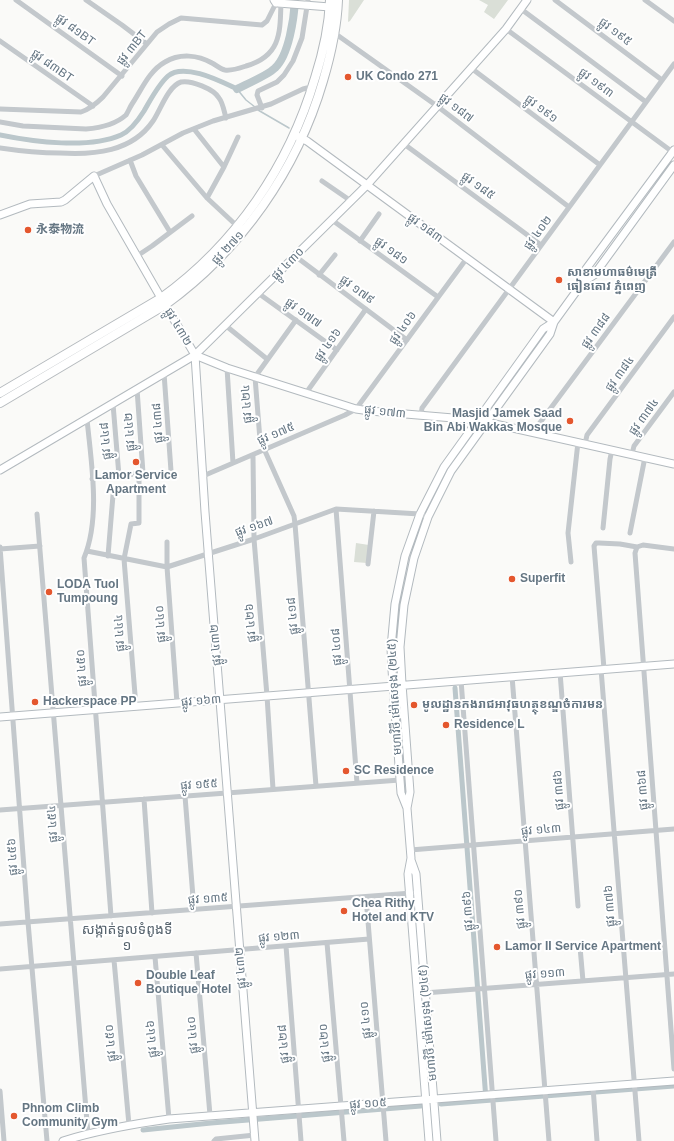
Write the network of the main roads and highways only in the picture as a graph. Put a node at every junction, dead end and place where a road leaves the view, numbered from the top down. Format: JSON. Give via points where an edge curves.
{"nodes":[{"id":1,"x":338,"y":0,"type":"edge"},
{"id":2,"x":330,"y":4,"type":"edge"},
{"id":3,"x":330,"y":32,"type":"junction"},
{"id":4,"x":299,"y":137,"type":"junction"},
{"id":5,"x":163,"y":301,"type":"junction"},
{"id":6,"x":0,"y":393,"type":"edge"},
{"id":7,"x":0,"y":403,"type":"edge"}],
"edges":[{"from":1,"to":3,"type":"main road","name":"ផ្លូវ ២៧១"},
{"from":2,"to":3,"type":"main road","name":"ផ្លូវ ២៧១"},
{"from":3,"to":4,"type":"main road","name":"ផ្លូវ ២៧១"},
{"from":3,"to":4,"type":"main road","name":"ផ្លូវ ២៧១","via":[[330,54],[317,101]]},
{"from":4,"to":5,"type":"main road","name":"ផ្លូវ ២៧១","via":[[237,226]]},
{"from":4,"to":5,"type":"main road","name":"ផ្លូវ ២៧១","via":[[284,173],[243,232],[183,292]]},
{"from":5,"to":6,"type":"main road","name":"ផ្លូវ ២៧១"},
{"from":5,"to":7,"type":"main road","name":"ផ្លូវ ២៧១"}]}
